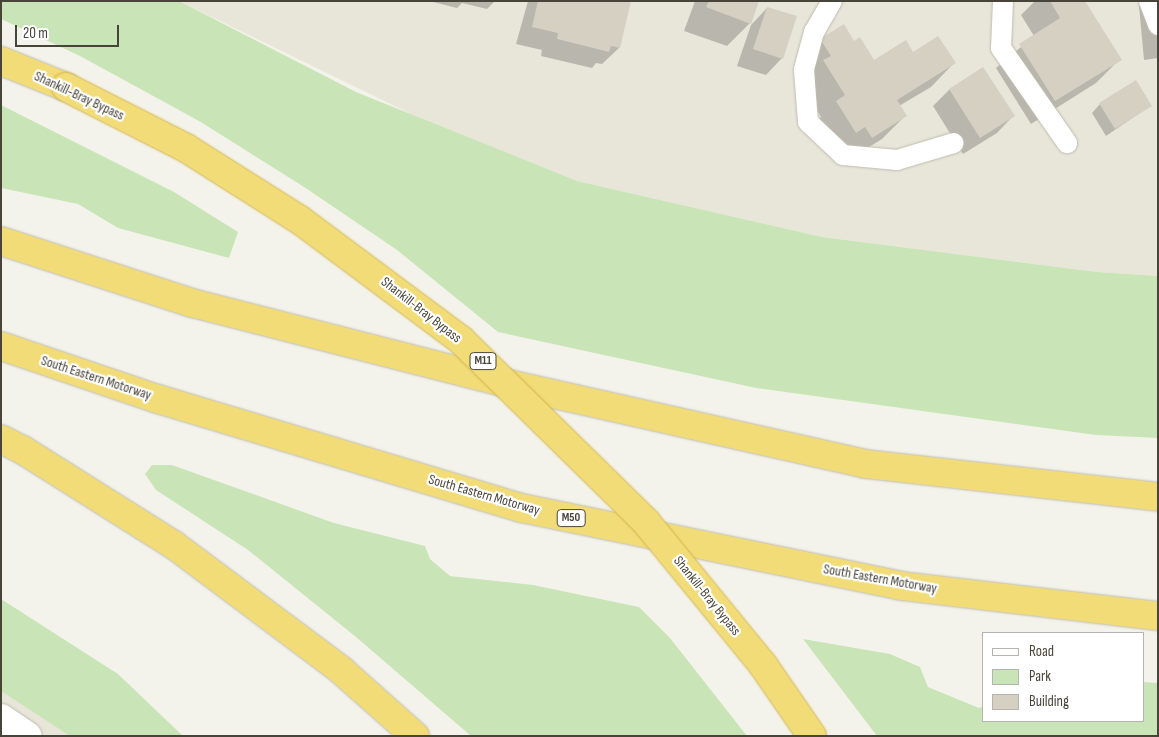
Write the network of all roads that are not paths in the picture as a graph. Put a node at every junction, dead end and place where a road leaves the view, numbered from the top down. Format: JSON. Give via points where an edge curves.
{"nodes":[{"id":1,"x":832,"y":1,"type":"edge"},
{"id":2,"x":1003,"y":1,"type":"edge"},
{"id":3,"x":1149,"y":1,"type":"edge"},
{"id":4,"x":1158,"y":26,"type":"edge"},
{"id":5,"x":1,"y":61,"type":"edge"},
{"id":6,"x":954,"y":143,"type":"dead end"},
{"id":7,"x":1067,"y":144,"type":"dead end"},
{"id":8,"x":1,"y":241,"type":"edge"},
{"id":9,"x":1,"y":346,"type":"edge"},
{"id":10,"x":1,"y":439,"type":"edge"},
{"id":11,"x":1158,"y":497,"type":"edge"},
{"id":12,"x":1158,"y":616,"type":"edge"},
{"id":13,"x":1,"y":718,"type":"edge"},
{"id":14,"x":28,"y":736,"type":"edge"},
{"id":15,"x":415,"y":736,"type":"edge"},
{"id":16,"x":812,"y":736,"type":"edge"}],
"edges":[{"from":1,"to":6,"type":"lane","via":[[814,32],[804,70],[808,122],[843,155],[896,160]]},
{"from":2,"to":7,"type":"lane","via":[[1001,48]]},
{"from":3,"to":4,"type":"lane"},
{"from":5,"to":16,"type":"highway","name":"Shankill-Bray Bypass","number":"M11","bridge":true,"via":[[66,87],[186,148],[300,220],[461,340],[646,522],[763,665]]},
{"from":8,"to":11,"type":"highway","via":[[230,312],[513,385],[865,464]]},
{"from":9,"to":12,"type":"highway","name":"South Eastern Motorway","number":"M50","via":[[158,399],[522,508],[902,586]]},
{"from":10,"to":15,"type":"highway","via":[[174,545],[341,670]]},
{"from":13,"to":14,"type":"street"}]}
